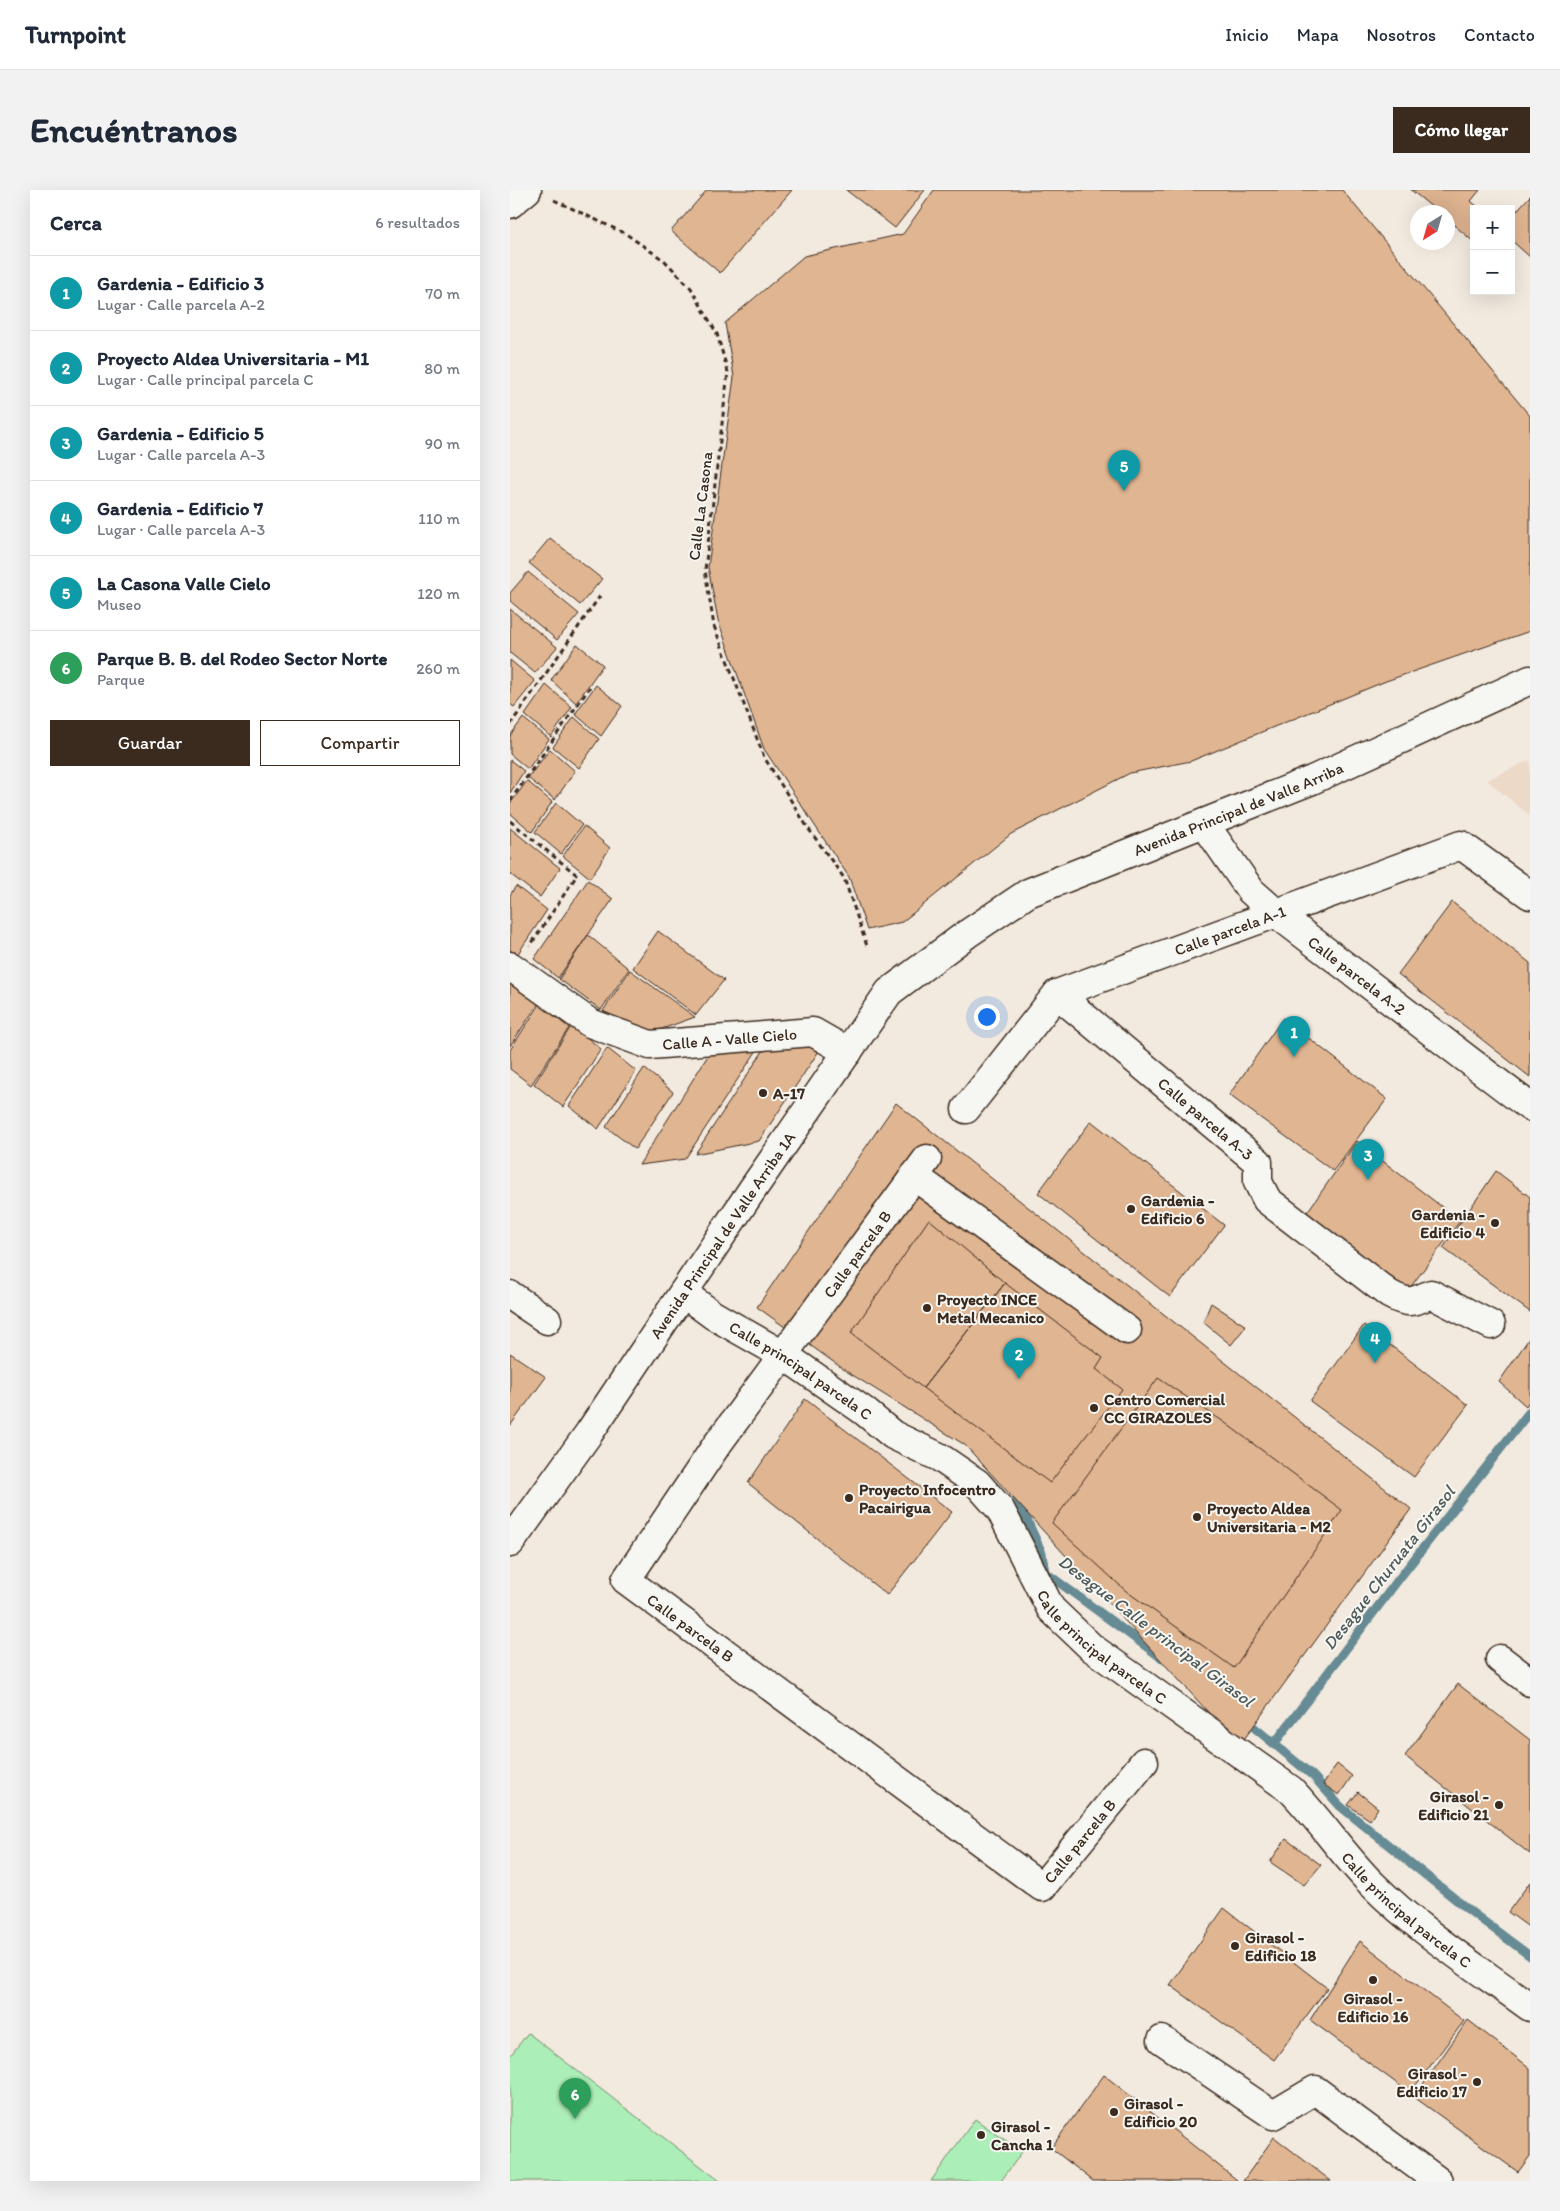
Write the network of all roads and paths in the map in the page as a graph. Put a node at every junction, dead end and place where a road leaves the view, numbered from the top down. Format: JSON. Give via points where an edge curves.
{"nodes":[{"id":1,"x":538,"y":194,"type":"edge"},
{"id":2,"x":510,"y":204,"type":"edge"},
{"id":3,"x":600,"y":596,"type":"dead end"},
{"id":4,"x":1530,"y":680,"type":"edge"},
{"id":5,"x":590,"y":687,"type":"dead end"},
{"id":6,"x":510,"y":725,"type":"edge"},
{"id":7,"x":510,"y":801,"type":"edge"},
{"id":8,"x":510,"y":820,"type":"edge"},
{"id":9,"x":1204,"y":823,"type":"junction"},
{"id":10,"x":1530,"y":896,"type":"edge"},
{"id":11,"x":1277,"y":914,"type":"junction"},
{"id":12,"x":867,"y":946,"type":"dead end"},
{"id":13,"x":953,"y":946,"type":"joint"},
{"id":14,"x":512,"y":968,"type":"edge"},
{"id":15,"x":1057,"y":994,"type":"junction"},
{"id":16,"x":848,"y":1052,"type":"junction"},
{"id":17,"x":1530,"y":1107,"type":"edge"},
{"id":18,"x":966,"y":1109,"type":"dead end"},
{"id":19,"x":683,"y":1293,"type":"junction"},
{"id":20,"x":510,"y":1295,"type":"edge"},
{"id":21,"x":547,"y":1320,"type":"dead end"},
{"id":22,"x":1491,"y":1325,"type":"dead end"},
{"id":23,"x":1127,"y":1330,"type":"dead end"},
{"id":24,"x":783,"y":1355,"type":"junction"},
{"id":25,"x":510,"y":1543,"type":"edge"},
{"id":26,"x":1500,"y":1659,"type":"dead end"},
{"id":27,"x":1530,"y":1682,"type":"edge"},
{"id":28,"x":1144,"y":1762,"type":"dead end"},
{"id":29,"x":1530,"y":2007,"type":"edge"},
{"id":30,"x":1162,"y":2040,"type":"dead end"},
{"id":31,"x":1438,"y":2181,"type":"edge"}],
"edges":[{"from":1,"to":2,"type":"street"},
{"from":1,"to":12,"type":"path","name":"Calle La Casona","via":[[626,234],[664,261],[690,288],[717,334],[728,372],[705,570],[714,626],[764,757],[844,878]]},
{"from":3,"to":6,"type":"path"},
{"from":4,"to":9,"type":"street","name":"Avenida Principal de Valle Arriba","via":[[1312,780]]},
{"from":5,"to":7,"type":"path"},
{"from":8,"to":14,"type":"path","via":[[577,875]]},
{"from":9,"to":11,"type":"street","name":"Calle parcela A-2","via":[[1251,890]]},
{"from":9,"to":13,"type":"street","name":"Avenida Principal de Valle Arriba","via":[[1028,893]]},
{"from":10,"to":11,"type":"street","name":"Calle parcela A-1","via":[[1461,845]]},
{"from":11,"to":15,"type":"street","name":"Calle parcela A-1"},
{"from":11,"to":17,"type":"street","name":"Calle parcela A-2"},
{"from":13,"to":16,"type":"street","name":"Avenida Principal de Valle Arriba 1A","via":[[889,992]]},
{"from":14,"to":16,"type":"street","name":"Calle A - Valle Cielo","via":[[590,1022],[650,1045],[813,1032]]},
{"from":15,"to":18,"type":"street"},
{"from":15,"to":22,"type":"street","name":"Calle parcela A-3","via":[[1258,1162],[1258,1182],[1267,1200],[1382,1288],[1402,1301],[1415,1302],[1431,1294]]},
{"from":16,"to":19,"type":"street","name":"Avenida Principal de Valle Arriba 1A"},
{"from":19,"to":24,"type":"street","name":"Calle principal parcela C","via":[[712,1315]]},
{"from":19,"to":25,"type":"street","name":"Avenida Principal de Valle Arriba 1A"},
{"from":20,"to":21,"type":"street"},
{"from":23,"to":24,"type":"street","name":"Calle parcela B","via":[[920,1168]]},
{"from":24,"to":28,"type":"street","name":"Calle parcela B","via":[[716,1446],[626,1580],[1042,1887]]},
{"from":24,"to":29,"type":"street","name":"Calle principal parcela C","via":[[893,1435],[939,1457],[977,1484],[1000,1509],[1051,1609],[1092,1648],[1291,1790],[1372,1885],[1409,1918]]},
{"from":26,"to":27,"type":"street"},
{"from":30,"to":31,"type":"street","via":[[1273,2116],[1315,2090]]}]}
